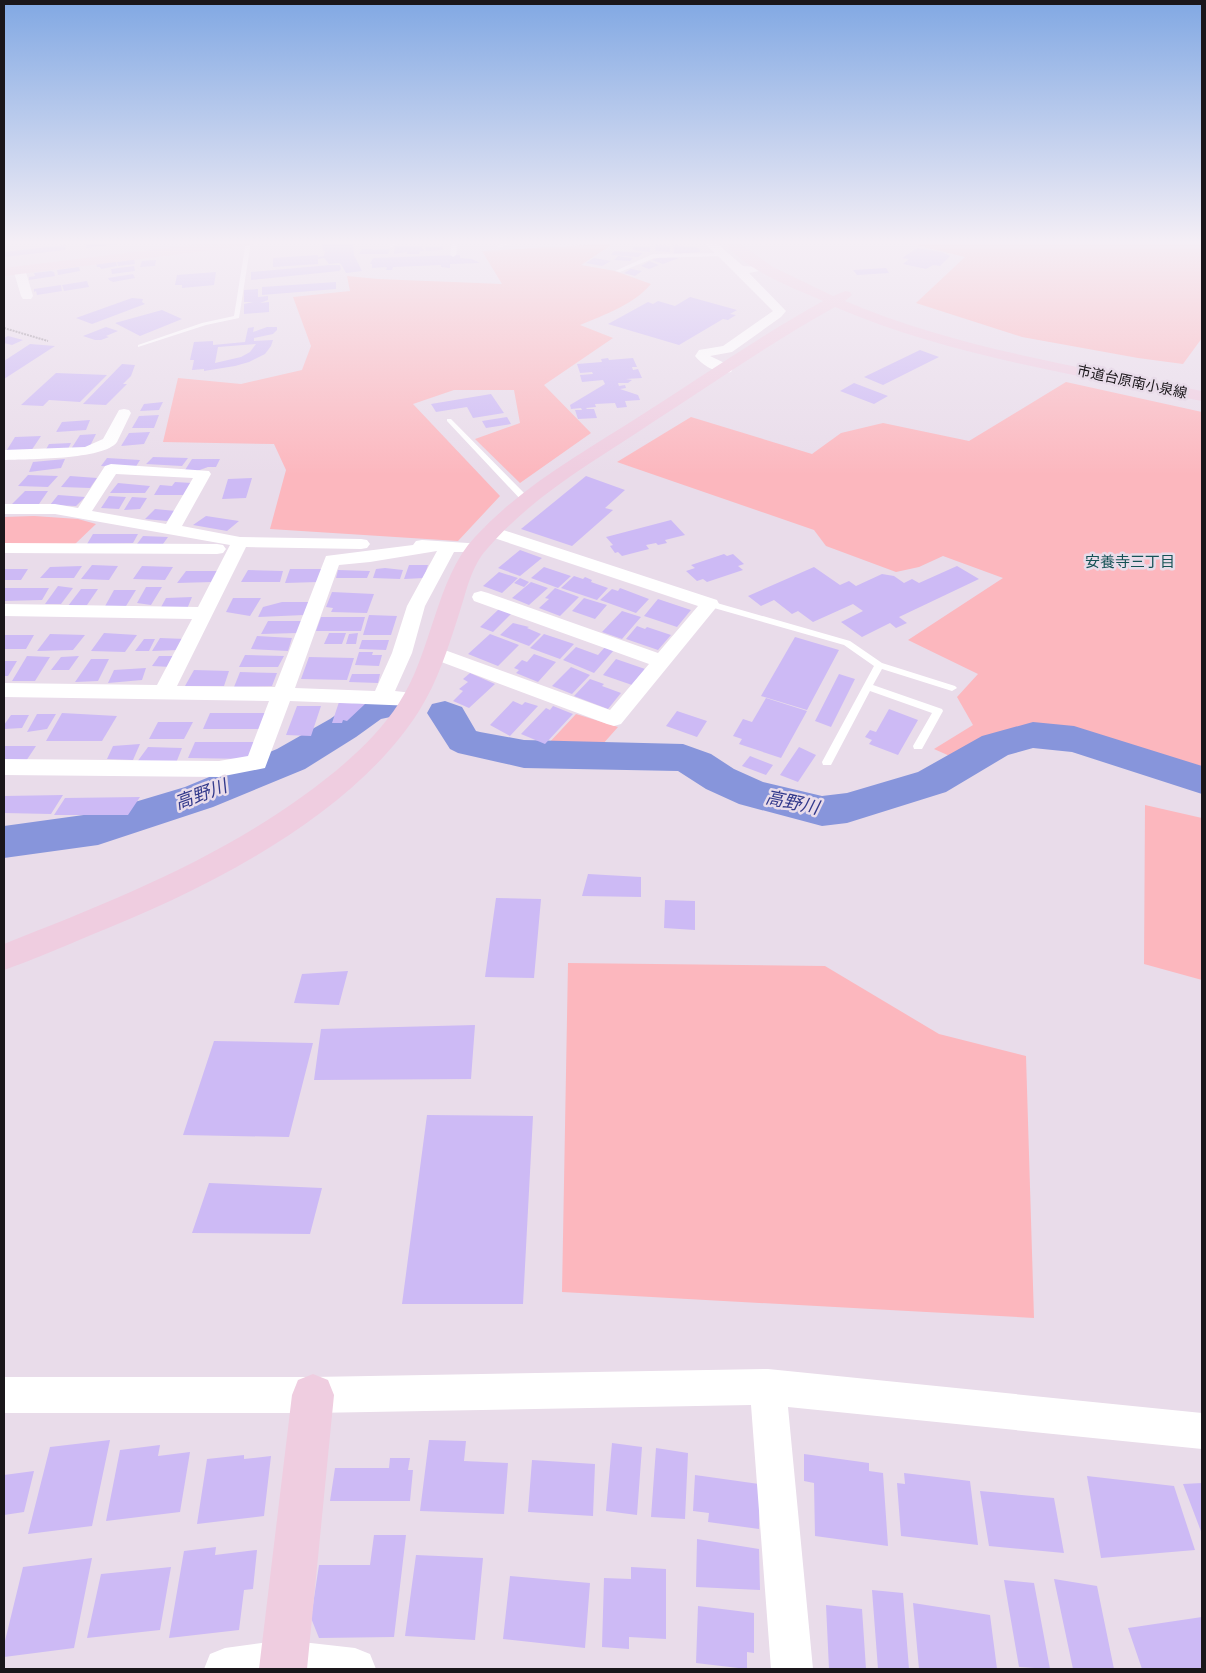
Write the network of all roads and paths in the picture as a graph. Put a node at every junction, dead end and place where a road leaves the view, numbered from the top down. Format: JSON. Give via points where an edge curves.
{"nodes":[{"id":1,"x":227,"y":319,"type":"edge"},
{"id":2,"x":770,"y":319,"type":"edge"},
{"id":3,"x":805,"y":319,"type":"edge"},
{"id":4,"x":876,"y":319,"type":"edge"},
{"id":5,"x":909,"y":319,"type":"edge"},
{"id":6,"x":4,"y":328,"type":"edge"},
{"id":7,"x":48,"y":341,"type":"dead end"},
{"id":8,"x":140,"y":346,"type":"dead end"},
{"id":9,"x":726,"y":369,"type":"junction"},
{"id":10,"x":1202,"y":386,"type":"edge"},
{"id":11,"x":1202,"y":396,"type":"edge"},
{"id":12,"x":124,"y":413,"type":"dead end"},
{"id":13,"x":449,"y":420,"type":"dead end"},
{"id":14,"x":4,"y":455,"type":"edge"},
{"id":15,"x":526,"y":500,"type":"junction"},
{"id":16,"x":4,"y":509,"type":"edge"},
{"id":17,"x":82,"y":514,"type":"junction"},
{"id":18,"x":171,"y":530,"type":"junction"},
{"id":19,"x":492,"y":531,"type":"junction"},
{"id":20,"x":238,"y":546,"type":"junction"},
{"id":21,"x":443,"y":546,"type":"junction"},
{"id":22,"x":4,"y":548,"type":"edge"},
{"id":23,"x":477,"y":548,"type":"junction"},
{"id":24,"x":481,"y":597,"type":"dead end"},
{"id":25,"x":710,"y":604,"type":"junction"},
{"id":26,"x":4,"y":610,"type":"edge"},
{"id":27,"x":204,"y":613,"type":"junction"},
{"id":28,"x":435,"y":653,"type":"junction"},
{"id":29,"x":662,"y":660,"type":"junction"},
{"id":30,"x":878,"y":665,"type":"junction"},
{"id":31,"x":867,"y":686,"type":"junction"},
{"id":32,"x":952,"y":688,"type":"dead end"},
{"id":33,"x":4,"y":690,"type":"edge"},
{"id":34,"x":164,"y":692,"type":"junction"},
{"id":35,"x":282,"y":694,"type":"junction"},
{"id":36,"x":382,"y":698,"type":"junction"},
{"id":37,"x":414,"y":699,"type":"junction"},
{"id":38,"x":918,"y":746,"type":"dead end"},
{"id":39,"x":827,"y":762,"type":"dead end"},
{"id":40,"x":4,"y":767,"type":"edge"},
{"id":41,"x":4,"y":957,"type":"edge"},
{"id":42,"x":768,"y":1387,"type":"junction"},
{"id":43,"x":4,"y":1395,"type":"edge"},
{"id":44,"x":313,"y":1395,"type":"junction"},
{"id":45,"x":1202,"y":1432,"type":"edge"},
{"id":46,"x":284,"y":1665,"type":"edge"},
{"id":47,"x":225,"y":1669,"type":"edge"},
{"id":48,"x":355,"y":1669,"type":"edge"},
{"id":49,"x":792,"y":1669,"type":"edge"}],
"edges":[{"from":1,"to":8,"type":"lane"},
{"from":2,"to":9,"type":"street","via":[[727,349],[702,356]]},
{"from":3,"to":9,"type":"street"},
{"from":4,"to":11,"type":"street","name":"市道台原南小泉線","via":[[924,335],[1006,355]]},
{"from":5,"to":10,"type":"street","via":[[1032,352]]},
{"from":6,"to":7,"type":"path"},
{"from":9,"to":15,"type":"street"},
{"from":12,"to":14,"type":"street","via":[[108,442],[88,451]]},
{"from":13,"to":15,"type":"lane"},
{"from":15,"to":19,"type":"street"},
{"from":16,"to":17,"type":"street","via":[[55,509]]},
{"from":17,"to":18,"type":"street"},
{"from":17,"to":18,"type":"street","via":[[110,469],[203,474]]},
{"from":18,"to":20,"type":"street"},
{"from":19,"to":23,"type":"street"},
{"from":19,"to":25,"type":"street"},
{"from":20,"to":21,"type":"street"},
{"from":20,"to":22,"type":"street"},
{"from":20,"to":27,"type":"street"},
{"from":21,"to":23,"type":"street"},
{"from":21,"to":35,"type":"street","via":[[332,560]]},
{"from":21,"to":36,"type":"street","via":[[416,606],[402,653]]},
{"from":23,"to":28,"type":"street","via":[[469,558]]},
{"from":24,"to":29,"type":"street"},
{"from":25,"to":29,"type":"street"},
{"from":25,"to":30,"type":"lane","via":[[847,643]]},
{"from":26,"to":27,"type":"street"},
{"from":27,"to":34,"type":"street"},
{"from":28,"to":29,"type":"street","via":[[614,719]]},
{"from":28,"to":37,"type":"street"},
{"from":30,"to":31,"type":"lane"},
{"from":30,"to":32,"type":"lane"},
{"from":31,"to":38,"type":"lane","via":[[938,711]]},
{"from":31,"to":39,"type":"lane"},
{"from":33,"to":34,"type":"street"},
{"from":34,"to":35,"type":"street"},
{"from":35,"to":36,"type":"street"},
{"from":35,"to":40,"type":"street","via":[[257,762],[219,769]]},
{"from":36,"to":37,"type":"street"},
{"from":37,"to":41,"type":"street","via":[[396,726],[360,764],[275,832],[168,890]]},
{"from":42,"to":44,"type":"street"},
{"from":42,"to":45,"type":"street"},
{"from":42,"to":49,"type":"street"},
{"from":43,"to":44,"type":"street"},
{"from":44,"to":46,"type":"street"},
{"from":46,"to":47,"type":"street"},
{"from":46,"to":48,"type":"street"}]}
